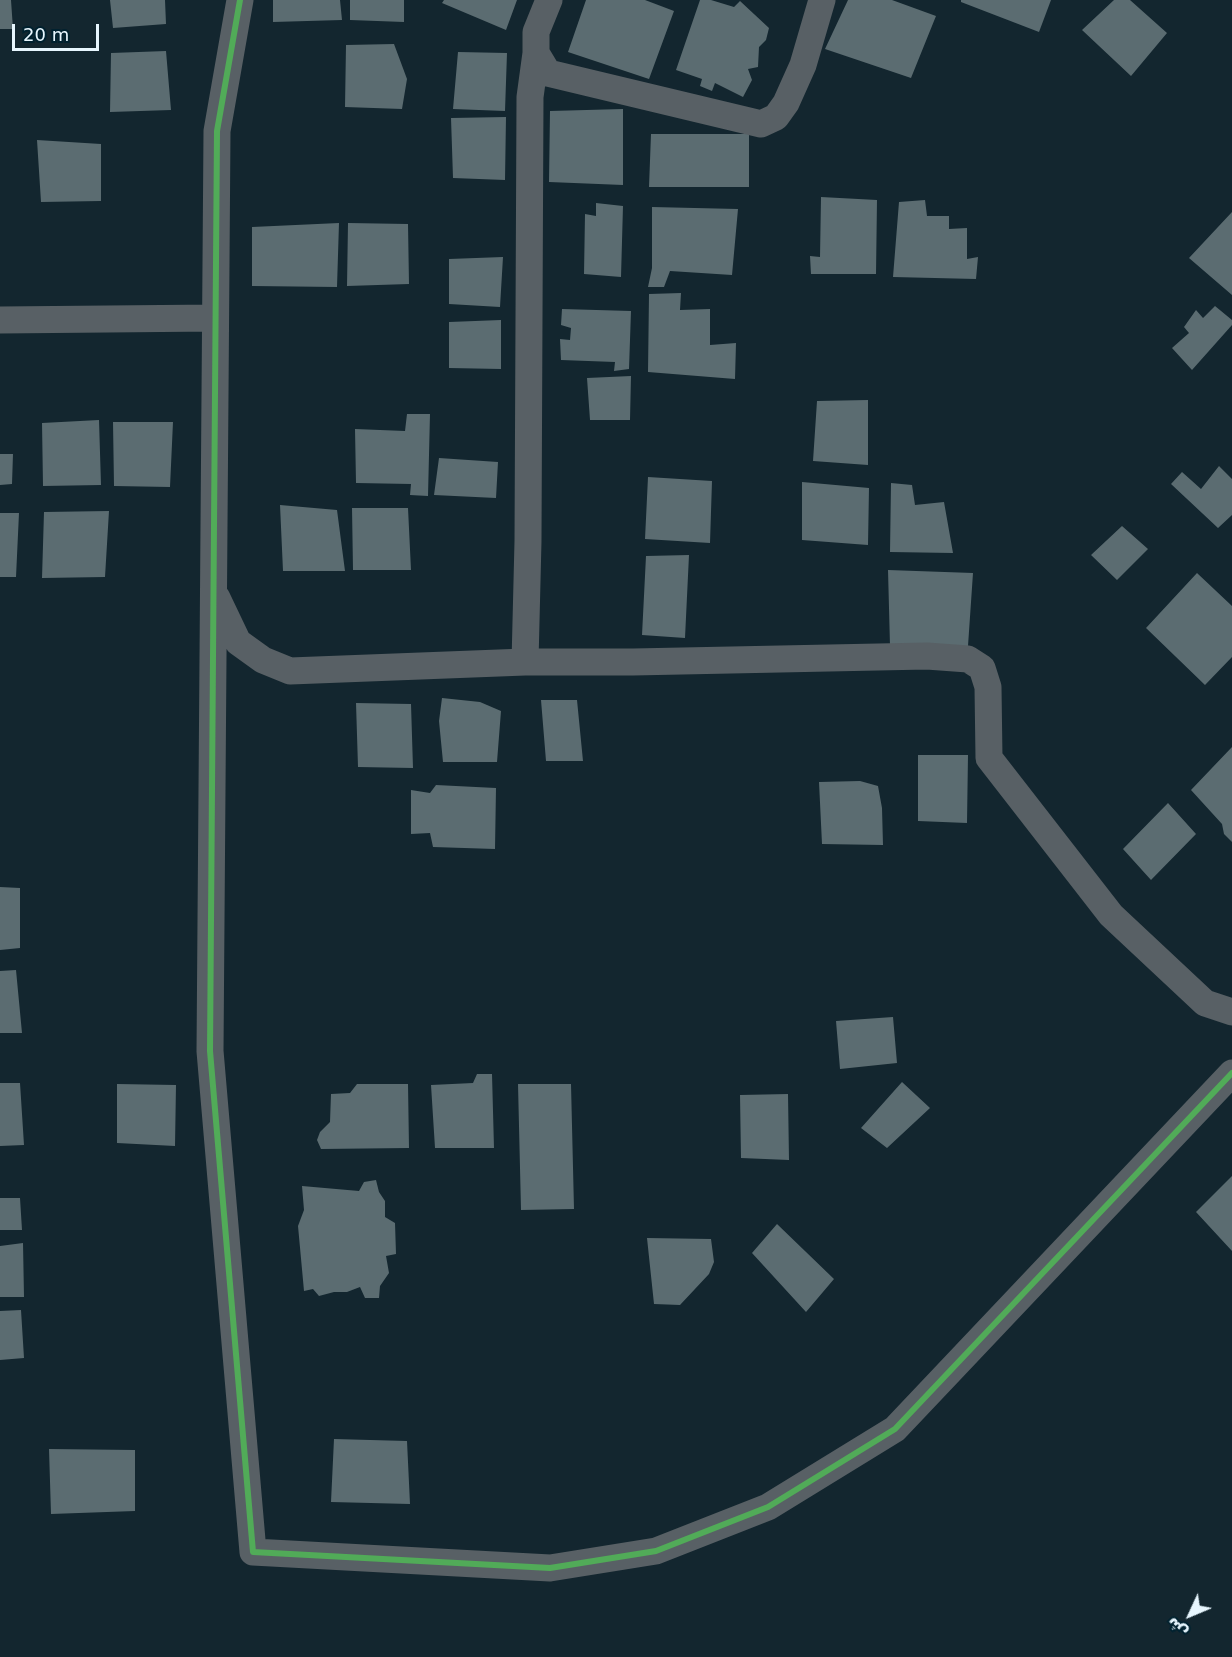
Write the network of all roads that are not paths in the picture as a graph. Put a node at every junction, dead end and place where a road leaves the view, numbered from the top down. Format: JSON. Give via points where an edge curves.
{"nodes":[{"id":1,"x":240,"y":0,"type":"edge"},
{"id":2,"x":549,"y":0,"type":"edge"},
{"id":3,"x":822,"y":0,"type":"edge"},
{"id":4,"x":536,"y":53,"type":"junction"},
{"id":5,"x":215,"y":318,"type":"junction"},
{"id":6,"x":0,"y":320,"type":"edge"},
{"id":7,"x":213,"y":592,"type":"junction"},
{"id":8,"x":525,"y":662,"type":"junction"},
{"id":9,"x":1232,"y":1012,"type":"edge"},
{"id":10,"x":1232,"y":1073,"type":"edge"}],
"edges":[{"from":1,"to":5,"type":"street","via":[[217,131]]},
{"from":2,"to":4,"type":"street","via":[[536,32]]},
{"from":3,"to":4,"type":"street","via":[[803,65],[786,103],[776,117],[761,124],[548,73]]},
{"from":4,"to":8,"type":"street","via":[[530,97]]},
{"from":5,"to":6,"type":"street"},
{"from":5,"to":7,"type":"street"},
{"from":7,"to":8,"type":"street","via":[[238,642],[263,660],[290,671]]},
{"from":7,"to":10,"type":"street","via":[[210,1051],[253,1552],[550,1568],[656,1551],[768,1507],[895,1429]]},
{"from":8,"to":9,"type":"street","via":[[927,656],[968,659],[982,668],[988,687],[989,758],[1111,915],[1205,1003]]}]}
